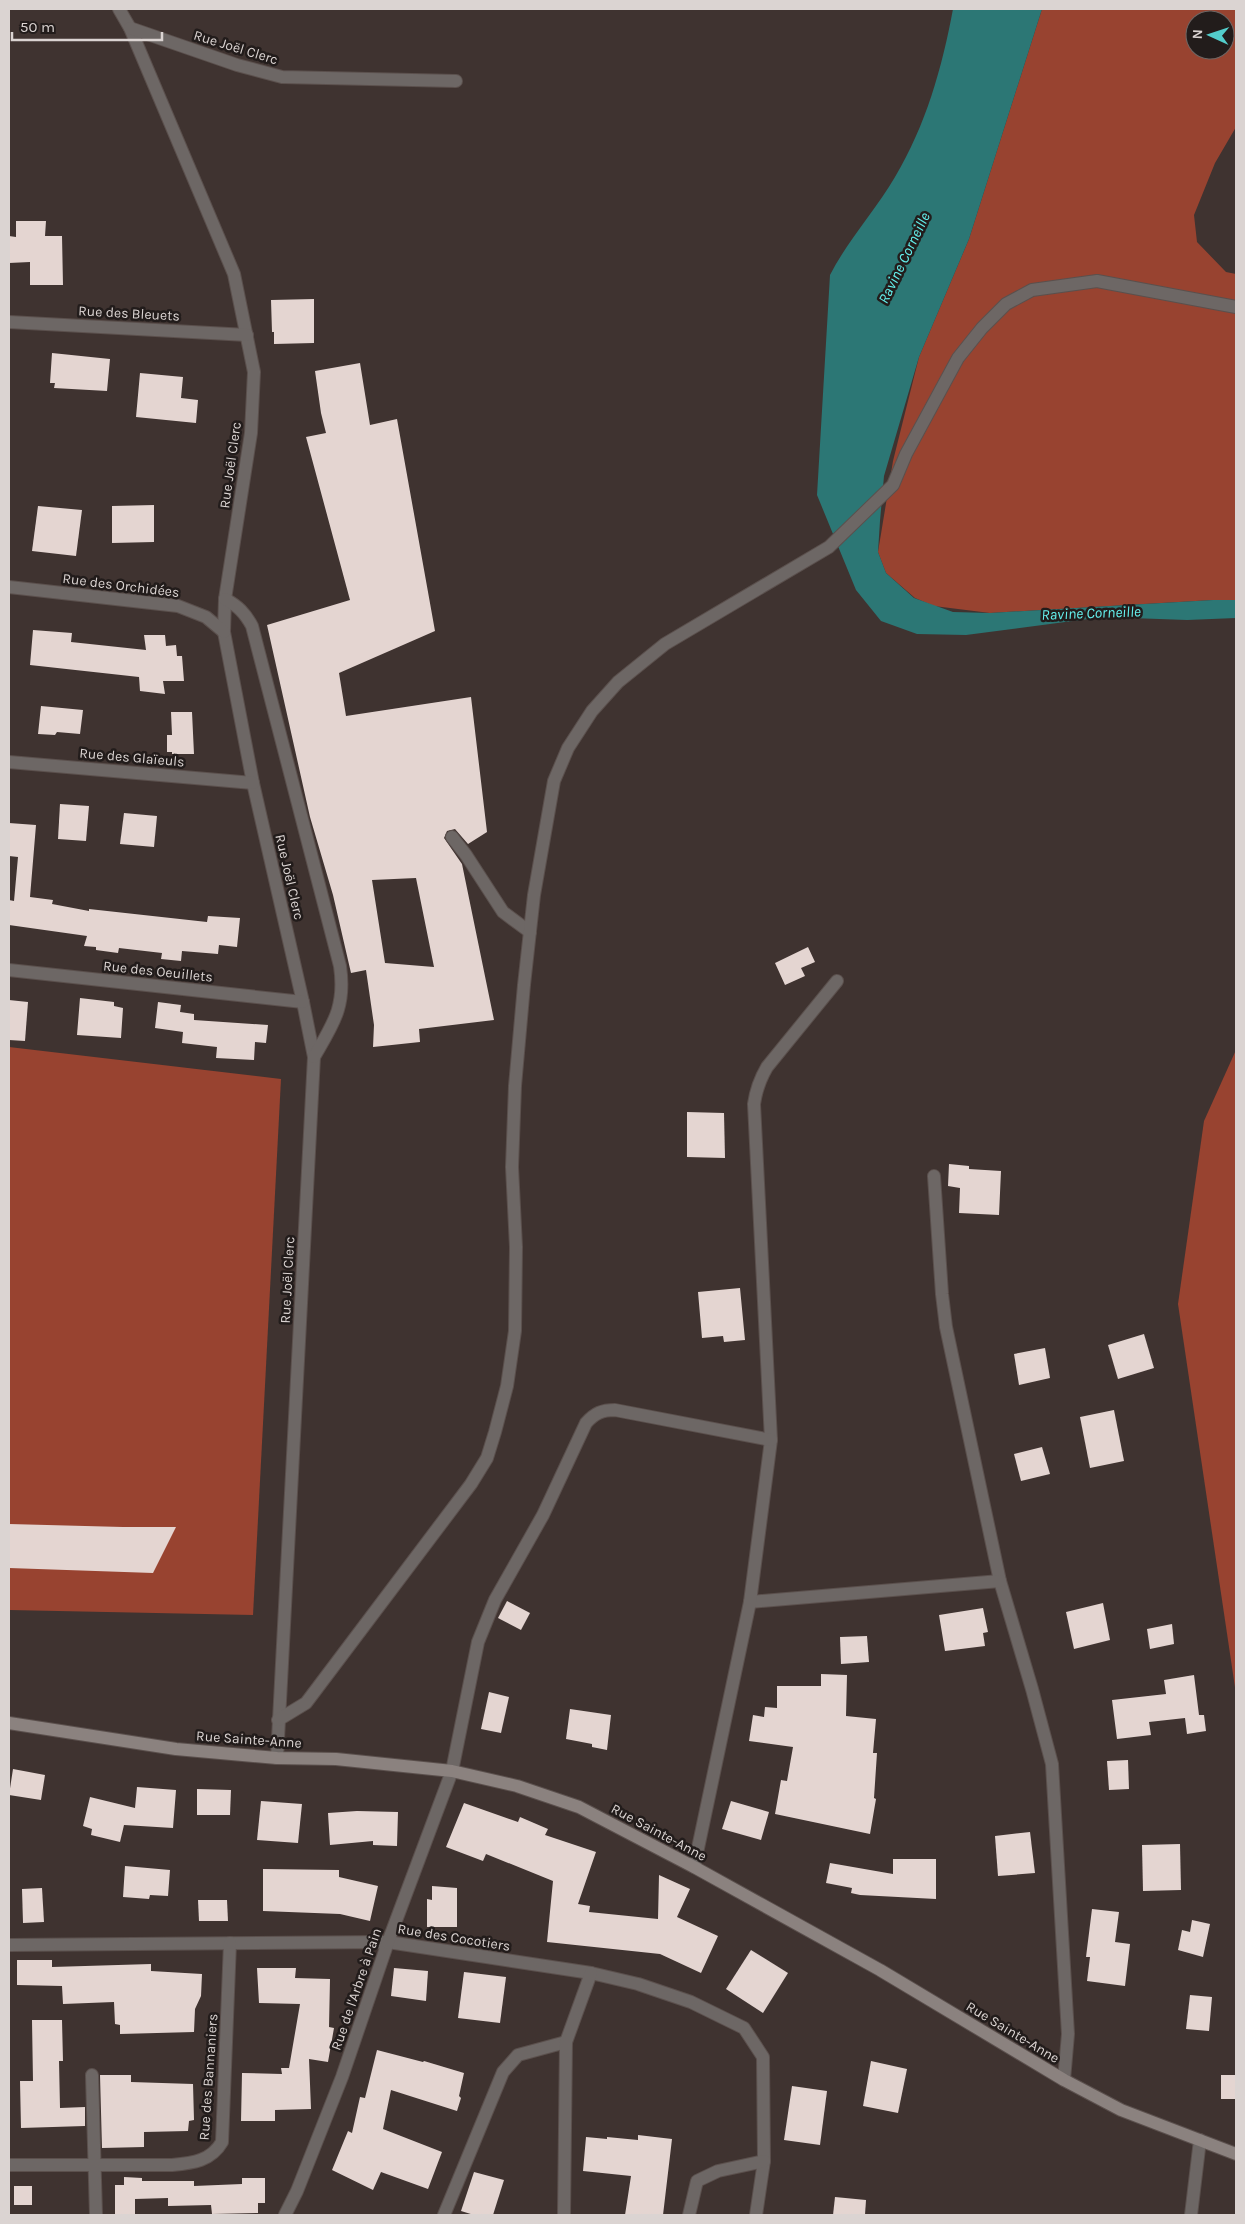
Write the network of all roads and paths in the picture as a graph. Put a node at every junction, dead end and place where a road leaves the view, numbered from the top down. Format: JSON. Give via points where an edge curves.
{"nodes":[{"id":1,"x":119,"y":9,"type":"edge"},
{"id":2,"x":130,"y":28,"type":"junction"},
{"id":3,"x":456,"y":81,"type":"dead end"},
{"id":4,"x":1236,"y":307,"type":"edge"},
{"id":5,"x":9,"y":322,"type":"edge"},
{"id":6,"x":247,"y":335,"type":"junction"},
{"id":7,"x":9,"y":586,"type":"edge"},
{"id":8,"x":225,"y":599,"type":"junction"},
{"id":9,"x":224,"y":632,"type":"junction"},
{"id":10,"x":9,"y":762,"type":"edge"},
{"id":11,"x":253,"y":783,"type":"junction"},
{"id":12,"x":452,"y":837,"type":"dead end"},
{"id":13,"x":530,"y":932,"type":"junction"},
{"id":14,"x":9,"y":970,"type":"edge"},
{"id":15,"x":837,"y":981,"type":"dead end"},
{"id":16,"x":303,"y":1002,"type":"junction"},
{"id":17,"x":314,"y":1057,"type":"junction"},
{"id":18,"x":934,"y":1176,"type":"dead end"},
{"id":19,"x":771,"y":1440,"type":"junction"},
{"id":20,"x":1000,"y":1581,"type":"junction"},
{"id":21,"x":750,"y":1602,"type":"junction"},
{"id":22,"x":278,"y":1720,"type":"junction"},
{"id":23,"x":9,"y":1722,"type":"edge"},
{"id":24,"x":277,"y":1758,"type":"junction"},
{"id":25,"x":452,"y":1771,"type":"junction"},
{"id":26,"x":694,"y":1867,"type":"junction"},
{"id":27,"x":388,"y":1942,"type":"junction"},
{"id":28,"x":230,"y":1943,"type":"junction"},
{"id":29,"x":9,"y":1945,"type":"edge"},
{"id":30,"x":591,"y":1973,"type":"junction"},
{"id":31,"x":566,"y":2042,"type":"junction"},
{"id":32,"x":92,"y":2075,"type":"dead end"},
{"id":33,"x":1064,"y":2080,"type":"junction"},
{"id":34,"x":1200,"y":2140,"type":"junction"},
{"id":35,"x":1236,"y":2154,"type":"edge"},
{"id":36,"x":764,"y":2161,"type":"junction"},
{"id":37,"x":94,"y":2164,"type":"junction"},
{"id":38,"x":9,"y":2165,"type":"edge"},
{"id":39,"x":96,"y":2215,"type":"edge"},
{"id":40,"x":285,"y":2215,"type":"edge"},
{"id":41,"x":444,"y":2215,"type":"edge"},
{"id":42,"x":564,"y":2215,"type":"edge"},
{"id":43,"x":689,"y":2215,"type":"edge"},
{"id":44,"x":756,"y":2215,"type":"edge"},
{"id":45,"x":1191,"y":2215,"type":"edge"}],
"edges":[{"from":1,"to":2,"type":"street","name":"Rue Joël Clerc"},
{"from":2,"to":3,"type":"street","name":"Rue Joël Clerc","via":[[282,77]]},
{"from":2,"to":6,"type":"street","name":"Rue Joël Clerc","via":[[234,274]]},
{"from":4,"to":13,"type":"street","via":[[1097,281],[1032,290],[1006,304],[958,358],[893,484],[829,547],[665,644],[618,682],[592,711],[568,748],[554,781]]},
{"from":5,"to":6,"type":"street","name":"Rue des Bleuets"},
{"from":6,"to":8,"type":"street","name":"Rue Joël Clerc","via":[[254,372],[253,410]]},
{"from":7,"to":9,"type":"street","name":"Rue des Orchidées","via":[[178,606],[206,617]]},
{"from":8,"to":9,"type":"street","name":"Rue Joël Clerc"},
{"from":8,"to":17,"type":"street","via":[[237,605],[252,626],[343,981],[338,1016]]},
{"from":9,"to":11,"type":"street","name":"Rue Joël Clerc"},
{"from":10,"to":11,"type":"street","name":"Rue des Glaïeuls"},
{"from":11,"to":16,"type":"street","name":"Rue Joël Clerc"},
{"from":12,"to":13,"type":"street","via":[[503,912]]},
{"from":13,"to":22,"type":"street","via":[[514,1113],[515,1331],[507,1386],[487,1458],[471,1484],[306,1703]]},
{"from":14,"to":16,"type":"street","name":"Rue des Oeuillets"},
{"from":15,"to":19,"type":"street","via":[[767,1067],[756,1090],[754,1104]]},
{"from":16,"to":17,"type":"street","name":"Rue Joël Clerc"},
{"from":17,"to":22,"type":"street","name":"Rue Joël Clerc"},
{"from":18,"to":20,"type":"street","via":[[943,1310]]},
{"from":19,"to":21,"type":"street"},
{"from":19,"to":25,"type":"street","name":"Rue de l'Arbre à Pain","via":[[615,1410],[595,1414],[586,1423],[543,1515],[485,1621]]},
{"from":20,"to":21,"type":"street"},
{"from":20,"to":33,"type":"street","via":[[1052,1764],[1068,2034]]},
{"from":21,"to":26,"type":"street"},
{"from":22,"to":24,"type":"street","name":"Rue Joël Clerc"},
{"from":23,"to":24,"type":"main road","name":"Rue Sainte-Anne","via":[[176,1749]]},
{"from":24,"to":25,"type":"main road","name":"Rue Sainte-Anne","via":[[336,1759]]},
{"from":25,"to":26,"type":"main road","name":"Rue Sainte-Anne","via":[[517,1786],[579,1807]]},
{"from":25,"to":27,"type":"street","name":"Rue de l'Arbre à Pain"},
{"from":26,"to":33,"type":"main road","name":"Rue Sainte-Anne","via":[[880,1970]]},
{"from":27,"to":28,"type":"street","name":"Rue des Cocotiers"},
{"from":27,"to":30,"type":"street","name":"Rue des Cocotiers"},
{"from":27,"to":40,"type":"street","name":"Rue de l'Arbre à Pain","via":[[342,2077]]},
{"from":28,"to":29,"type":"street","name":"Rue des Cocotiers"},
{"from":28,"to":37,"type":"street","name":"Rue des Bannaniers","via":[[222,2142],[208,2158],[194,2163]]},
{"from":30,"to":31,"type":"street"},
{"from":30,"to":36,"type":"street","name":"Rue des Cocotiers","via":[[638,1984],[691,2002],[744,2028],[763,2057]]},
{"from":31,"to":41,"type":"street","via":[[518,2055],[503,2072]]},
{"from":31,"to":42,"type":"street"},
{"from":32,"to":37,"type":"street"},
{"from":33,"to":34,"type":"main road","name":"Rue Sainte-Anne","via":[[1121,2110]]},
{"from":34,"to":35,"type":"main road","name":"Rue Sainte-Anne"},
{"from":34,"to":45,"type":"street"},
{"from":36,"to":43,"type":"street","via":[[718,2171],[697,2181]]},
{"from":36,"to":44,"type":"street","name":"Rue des Cocotiers"},
{"from":37,"to":38,"type":"street","name":"Rue des Bannaniers"},
{"from":37,"to":39,"type":"street"}]}
